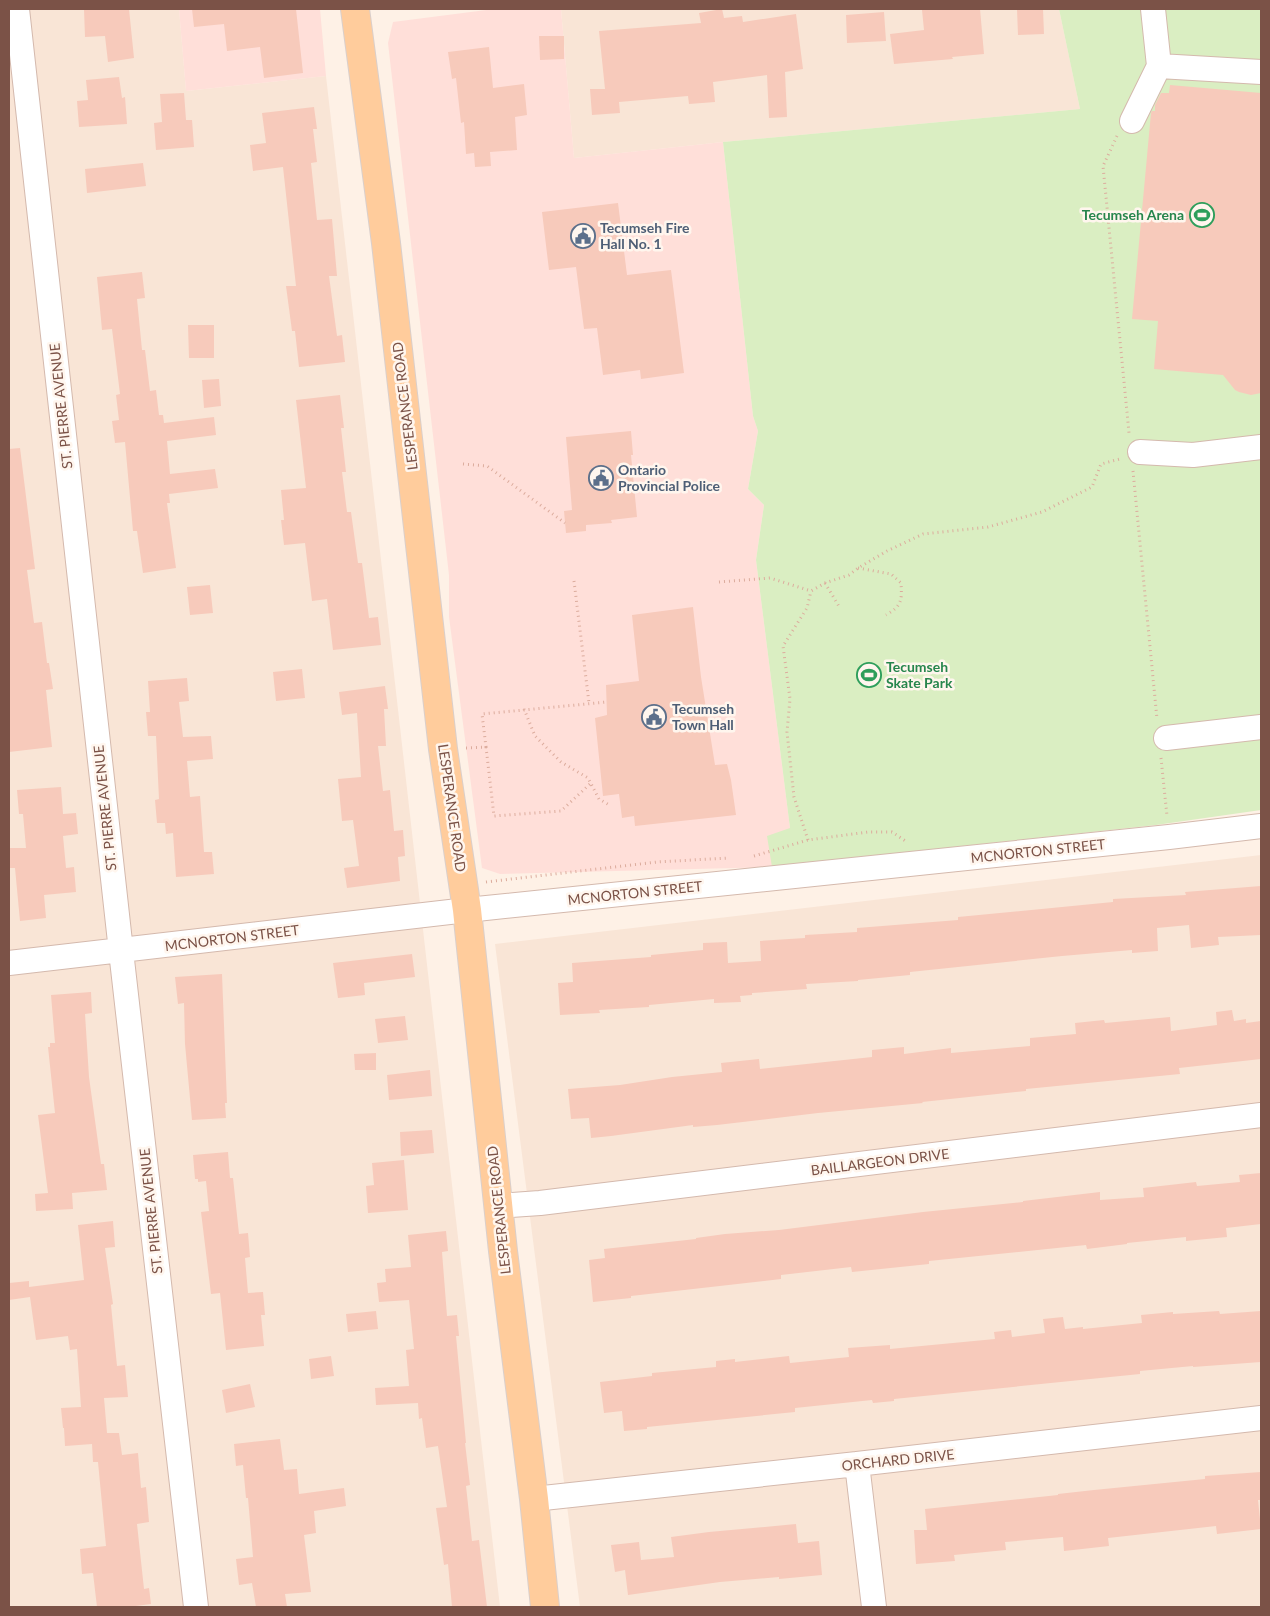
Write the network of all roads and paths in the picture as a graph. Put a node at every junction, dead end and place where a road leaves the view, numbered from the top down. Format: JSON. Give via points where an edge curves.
{"nodes":[{"id":1,"x":17,"y":9,"type":"edge"},
{"id":2,"x":355,"y":9,"type":"edge"},
{"id":3,"x":1152,"y":9,"type":"edge"},
{"id":4,"x":1159,"y":66,"type":"junction"},
{"id":5,"x":1261,"y":72,"type":"edge"},
{"id":6,"x":1126,"y":127,"type":"joint"},
{"id":7,"x":1261,"y":447,"type":"edge"},
{"id":8,"x":1136,"y":454,"type":"junction"},
{"id":9,"x":464,"y":464,"type":"dead end"},
{"id":10,"x":566,"y":524,"type":"dead end"},
{"id":11,"x":858,"y":568,"type":"junction"},
{"id":12,"x":574,"y":581,"type":"dead end"},
{"id":13,"x":719,"y":582,"type":"dead end"},
{"id":14,"x":824,"y":583,"type":"junction"},
{"id":15,"x":810,"y":591,"type":"junction"},
{"id":16,"x":840,"y":608,"type":"dead end"},
{"id":17,"x":886,"y":615,"type":"dead end"},
{"id":18,"x":607,"y":702,"type":"dead end"},
{"id":19,"x":589,"y":703,"type":"junction"},
{"id":20,"x":524,"y":709,"type":"junction"},
{"id":21,"x":1261,"y":727,"type":"edge"},
{"id":22,"x":1161,"y":736,"type":"junction"},
{"id":23,"x":486,"y":747,"type":"junction"},
{"id":24,"x":443,"y":749,"type":"junction"},
{"id":25,"x":590,"y":784,"type":"junction"},
{"id":26,"x":611,"y":806,"type":"dead end"},
{"id":27,"x":1167,"y":819,"type":"dead end"},
{"id":28,"x":1261,"y":826,"type":"edge"},
{"id":29,"x":808,"y":840,"type":"dead end"},
{"id":30,"x":467,"y":910,"type":"junction"},
{"id":31,"x":121,"y":951,"type":"junction"},
{"id":32,"x":9,"y":963,"type":"edge"},
{"id":33,"x":1261,"y":1115,"type":"edge"},
{"id":34,"x":498,"y":1206,"type":"junction"},
{"id":35,"x":1261,"y":1418,"type":"edge"},
{"id":36,"x":857,"y":1464,"type":"junction"},
{"id":37,"x":534,"y":1499,"type":"junction"},
{"id":38,"x":196,"y":1607,"type":"edge"},
{"id":39,"x":545,"y":1607,"type":"edge"},
{"id":40,"x":874,"y":1607,"type":"edge"}],
"edges":[{"from":1,"to":31,"type":"street","name":"ST. PIERRE AVENUE"},
{"from":2,"to":24,"type":"main road","name":"LESPERANCE ROAD","via":[[386,243]]},
{"from":3,"to":4,"type":"street"},
{"from":4,"to":5,"type":"street"},
{"from":4,"to":6,"type":"street"},
{"from":6,"to":8,"type":"path","via":[[1103,166]]},
{"from":7,"to":8,"type":"street","via":[[1193,455]]},
{"from":8,"to":11,"type":"path","via":[[1100,464],[1092,487],[1042,512],[988,527],[923,534]]},
{"from":8,"to":22,"type":"path"},
{"from":9,"to":10,"type":"path","via":[[487,466]]},
{"from":11,"to":14,"type":"path","via":[[849,575]]},
{"from":11,"to":17,"type":"path","via":[[891,574],[901,582],[902,596],[897,608]]},
{"from":12,"to":19,"type":"path"},
{"from":13,"to":15,"type":"path","via":[[770,578]]},
{"from":14,"to":15,"type":"path"},
{"from":14,"to":16,"type":"path"},
{"from":15,"to":29,"type":"path","via":[[807,608],[783,646],[790,699],[787,732],[794,797]]},
{"from":18,"to":19,"type":"path"},
{"from":19,"to":20,"type":"path"},
{"from":20,"to":23,"type":"path","via":[[482,714]]},
{"from":20,"to":25,"type":"path","via":[[535,736],[561,762],[588,778]]},
{"from":21,"to":22,"type":"street"},
{"from":22,"to":27,"type":"path"},
{"from":23,"to":24,"type":"path"},
{"from":23,"to":25,"type":"path","via":[[494,816],[561,811]]},
{"from":24,"to":30,"type":"main road","name":"LESPERANCE ROAD"},
{"from":25,"to":26,"type":"path","via":[[599,799]]},
{"from":28,"to":30,"type":"street","name":"MCNORTON STREET"},
{"from":30,"to":31,"type":"street","name":"MCNORTON STREET"},
{"from":30,"to":34,"type":"main road","name":"LESPERANCE ROAD"},
{"from":31,"to":32,"type":"street","name":"MCNORTON STREET"},
{"from":31,"to":38,"type":"street","name":"ST. PIERRE AVENUE"},
{"from":33,"to":34,"type":"street","name":"BAILLARGEON DRIVE"},
{"from":34,"to":37,"type":"main road","name":"LESPERANCE ROAD"},
{"from":35,"to":36,"type":"street","name":"ORCHARD DRIVE"},
{"from":36,"to":37,"type":"street","name":"ORCHARD DRIVE"},
{"from":36,"to":40,"type":"street"},
{"from":37,"to":39,"type":"main road","name":"LESPERANCE ROAD"}]}
